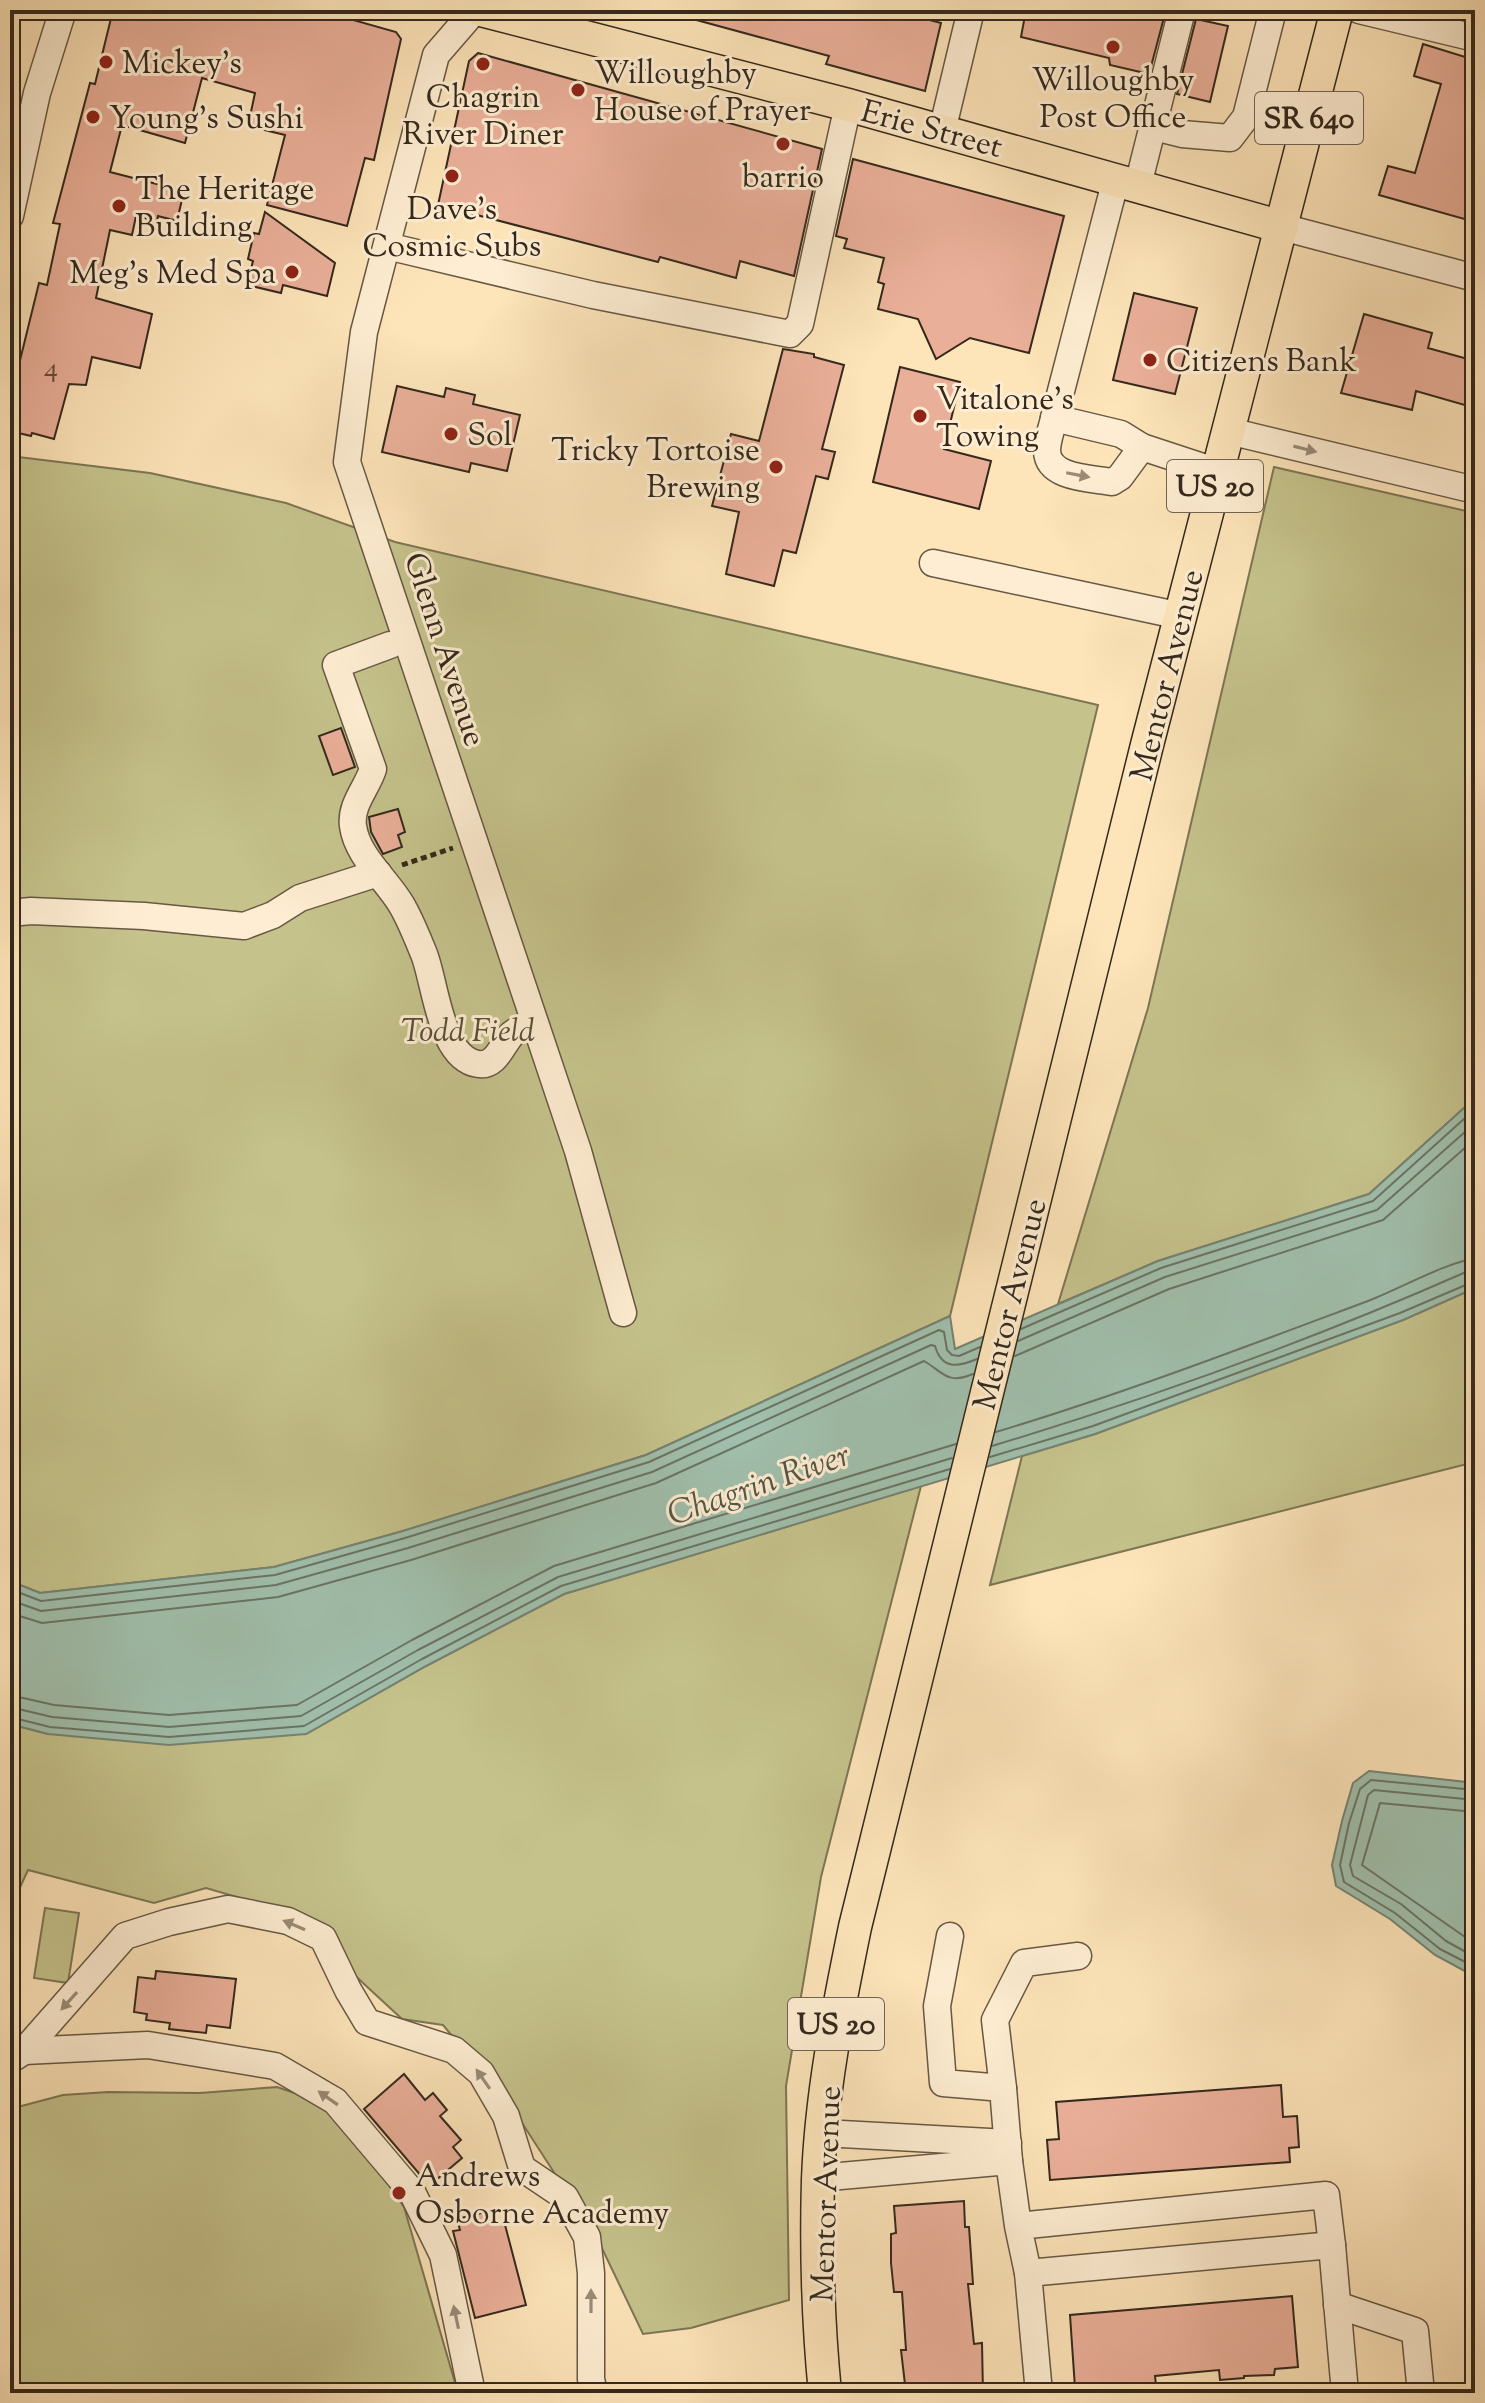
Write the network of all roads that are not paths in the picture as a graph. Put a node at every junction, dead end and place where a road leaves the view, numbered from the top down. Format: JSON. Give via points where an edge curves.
{"nodes":[{"id":1,"x":63,"y":10,"type":"edge"},
{"id":2,"x":478,"y":10,"type":"edge"},
{"id":3,"x":971,"y":10,"type":"edge"},
{"id":4,"x":1182,"y":10,"type":"edge"},
{"id":5,"x":1273,"y":10,"type":"edge"},
{"id":6,"x":1337,"y":10,"type":"edge"},
{"id":7,"x":1359,"y":10,"type":"edge"},
{"id":8,"x":1475,"y":38,"type":"edge"},
{"id":9,"x":848,"y":105,"type":"junction"},
{"id":10,"x":1154,"y":127,"type":"junction"},
{"id":11,"x":942,"y":131,"type":"junction"},
{"id":12,"x":1127,"y":182,"type":"junction"},
{"id":13,"x":10,"y":216,"type":"edge"},
{"id":14,"x":1282,"y":227,"type":"junction"},
{"id":15,"x":387,"y":246,"type":"junction"},
{"id":16,"x":1475,"y":278,"type":"edge"},
{"id":17,"x":1054,"y":418,"type":"junction"},
{"id":18,"x":1229,"y":431,"type":"junction"},
{"id":19,"x":1142,"y":447,"type":"junction"},
{"id":20,"x":1218,"y":472,"type":"junction"},
{"id":21,"x":1474,"y":483,"type":"edge"},
{"id":22,"x":933,"y":563,"type":"dead end"},
{"id":23,"x":1181,"y":616,"type":"junction"},
{"id":24,"x":390,"y":645,"type":"dead end"},
{"id":25,"x":378,"y":873,"type":"junction"},
{"id":26,"x":10,"y":913,"type":"edge"},
{"id":27,"x":533,"y":1021,"type":"junction"},
{"id":28,"x":623,"y":1313,"type":"dead end"},
{"id":29,"x":950,"y":1936,"type":"dead end"},
{"id":30,"x":1078,"y":1956,"type":"dead end"},
{"id":31,"x":17,"y":2056,"type":"edge"},
{"id":32,"x":1003,"y":2088,"type":"junction"},
{"id":33,"x":823,"y":2133,"type":"junction"},
{"id":34,"x":1008,"y":2152,"type":"junction"},
{"id":35,"x":818,"y":2178,"type":"junction"},
{"id":36,"x":1018,"y":2226,"type":"junction"},
{"id":37,"x":1332,"y":2245,"type":"junction"},
{"id":38,"x":1028,"y":2273,"type":"junction"},
{"id":39,"x":1337,"y":2305,"type":"junction"},
{"id":40,"x":472,"y":2393,"type":"edge"},
{"id":41,"x":594,"y":2393,"type":"edge"},
{"id":42,"x":825,"y":2393,"type":"edge"},
{"id":43,"x":1039,"y":2393,"type":"edge"},
{"id":44,"x":1345,"y":2393,"type":"edge"},
{"id":45,"x":1421,"y":2393,"type":"edge"}],
"edges":[{"from":1,"to":13,"type":"street","via":[[37,93]]},
{"from":2,"to":9,"type":"main road","name":"Erie Street"},
{"from":2,"to":15,"type":"street","name":"Glenn Avenue","via":[[436,55]]},
{"from":3,"to":11,"type":"street"},
{"from":4,"to":10,"type":"street"},
{"from":5,"to":10,"type":"street","via":[[1246,117],[1230,138]]},
{"from":6,"to":14,"type":"main road","number":"SR 640"},
{"from":7,"to":8,"type":"street"},
{"from":9,"to":11,"type":"main road","name":"Erie Street"},
{"from":9,"to":15,"type":"street","via":[[800,324],[790,334]]},
{"from":10,"to":12,"type":"street"},
{"from":11,"to":12,"type":"main road","name":"Erie Street"},
{"from":12,"to":14,"type":"main road","name":"Erie Street"},
{"from":12,"to":17,"type":"street"},
{"from":14,"to":16,"type":"street","name":"Erie Street"},
{"from":14,"to":18,"type":"main road","name":"Mentor Avenue","number":"US 20"},
{"from":15,"to":27,"type":"street","name":"Glenn Avenue","via":[[364,332],[347,462]]},
{"from":17,"to":19,"type":"street","via":[[1121,434]]},
{"from":17,"to":19,"type":"street","one_way":true,"via":[[1047,450],[1059,472],[1112,482]]},
{"from":18,"to":20,"type":"main road","name":"Mentor Avenue","number":"US 20"},
{"from":18,"to":21,"type":"street","one_way":true},
{"from":19,"to":20,"type":"street"},
{"from":20,"to":23,"type":"main road","name":"Mentor Avenue","number":"US 20"},
{"from":22,"to":23,"type":"street"},
{"from":23,"to":33,"type":"main road","name":"Mentor Avenue","number":"US 20","via":[[855,1927]]},
{"from":24,"to":25,"type":"street","via":[[336,665],[373,769],[354,808],[353,824],[357,842]]},
{"from":25,"to":26,"type":"street","via":[[300,898],[244,926],[144,916]]},
{"from":25,"to":27,"type":"street","via":[[418,938],[451,1046],[469,1062],[483,1065],[494,1060],[513,1033]]},
{"from":27,"to":28,"type":"street","name":"Glenn Avenue","via":[[578,1151]]},
{"from":29,"to":32,"type":"street","via":[[937,2006],[943,2083]]},
{"from":30,"to":32,"type":"street","via":[[1024,1963],[995,2020]]},
{"from":40,"to":31,"type":"street","one_way":true,"via":[[443,2255],[412,2192],[335,2101],[275,2066],[148,2045]]},
{"from":41,"to":31,"type":"street","one_way":true,"via":[[587,2237],[565,2197],[522,2168],[506,2116],[481,2073],[454,2050],[367,2022],[323,1938],[288,1921],[228,1909],[125,1936]]},
{"from":32,"to":34,"type":"street"},
{"from":33,"to":34,"type":"street"},
{"from":33,"to":35,"type":"main road","name":"Mentor Avenue","number":"US 20"},
{"from":34,"to":35,"type":"street"},
{"from":34,"to":36,"type":"street"},
{"from":35,"to":42,"type":"main road","name":"Mentor Avenue","number":"US 20"},
{"from":36,"to":37,"type":"street","via":[[1326,2195]]},
{"from":36,"to":38,"type":"street"},
{"from":37,"to":38,"type":"street"},
{"from":37,"to":39,"type":"street"},
{"from":38,"to":43,"type":"street"},
{"from":39,"to":44,"type":"street"},
{"from":39,"to":45,"type":"street","via":[[1415,2331]]}]}
